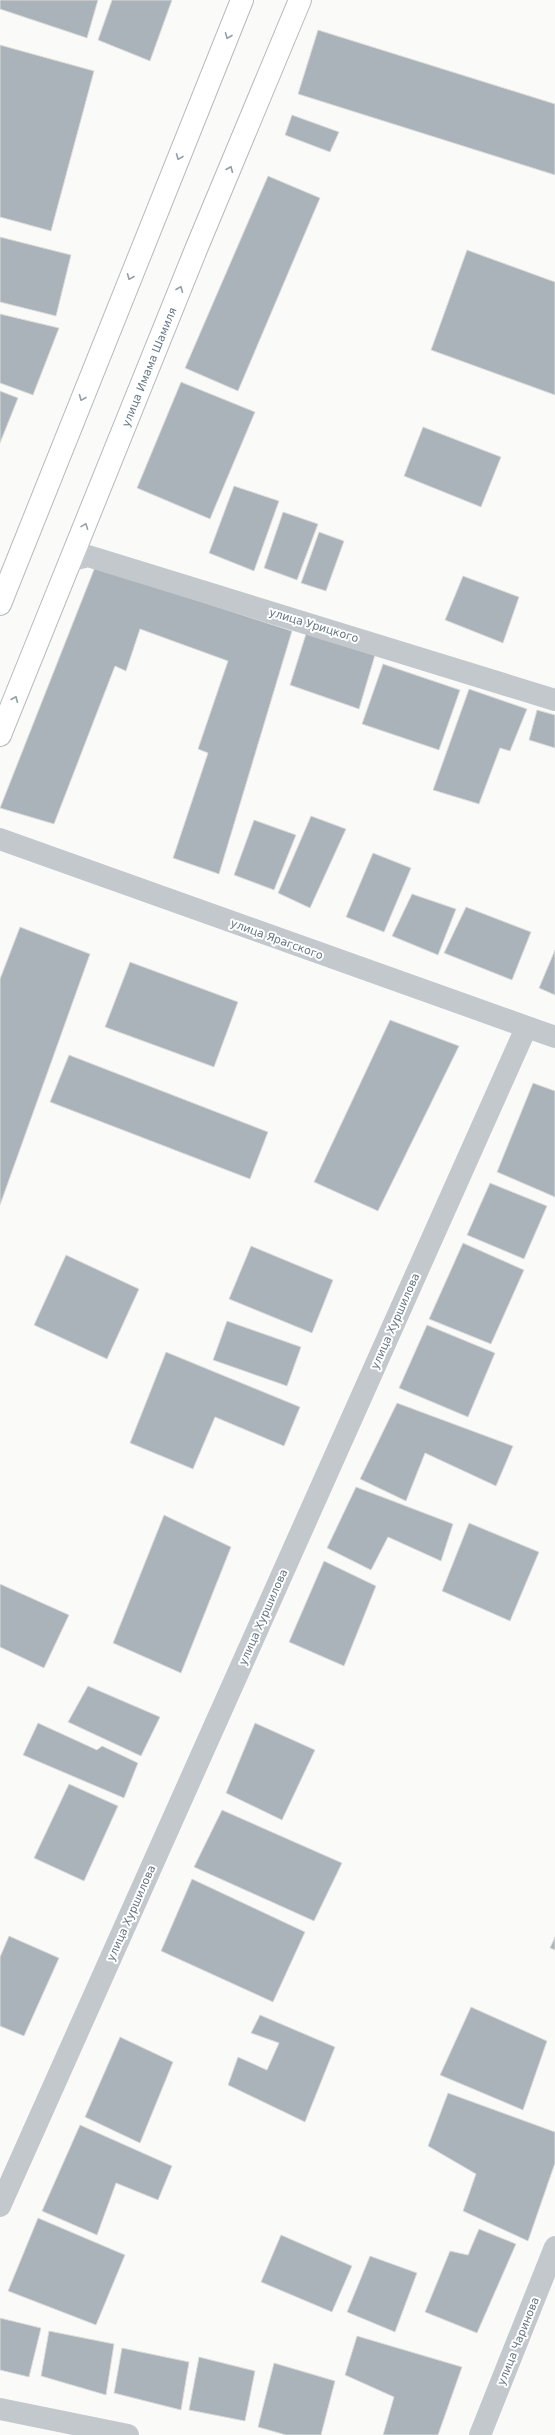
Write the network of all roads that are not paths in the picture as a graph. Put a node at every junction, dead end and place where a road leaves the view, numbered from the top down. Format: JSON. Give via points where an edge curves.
{"nodes":[{"id":1,"x":242,"y":0,"type":"edge"},
{"id":2,"x":300,"y":0,"type":"edge"},
{"id":3,"x":72,"y":560,"type":"junction"},
{"id":4,"x":0,"y":604,"type":"edge"},
{"id":5,"x":555,"y":700,"type":"edge"},
{"id":6,"x":0,"y":735,"type":"edge"},
{"id":7,"x":0,"y":839,"type":"edge"},
{"id":8,"x":526,"y":1028,"type":"junction"},
{"id":9,"x":555,"y":1037,"type":"edge"},
{"id":10,"x":0,"y":2206,"type":"edge"},
{"id":11,"x":555,"y":2247,"type":"edge"},
{"id":12,"x":0,"y":2409,"type":"edge"},
{"id":13,"x":128,"y":2435,"type":"edge"},
{"id":14,"x":480,"y":2435,"type":"edge"}],
"edges":[{"from":1,"to":4,"type":"main road","one_way":true},
{"from":3,"to":2,"type":"main road","name":"улица Имама Шамиля","one_way":true,"via":[[188,268]]},
{"from":3,"to":5,"type":"street","name":"улица Урицкого","via":[[88,556]]},
{"from":6,"to":3,"type":"main road","name":"улица Имама Шамиля","one_way":true},
{"from":7,"to":8,"type":"street","name":"улица Ярагского"},
{"from":8,"to":9,"type":"street","name":"улица Ярагского"},
{"from":8,"to":10,"type":"street","name":"улица Хуршилова"},
{"from":11,"to":14,"type":"street","name":"улица Чаринова"},
{"from":12,"to":13,"type":"street"}]}
